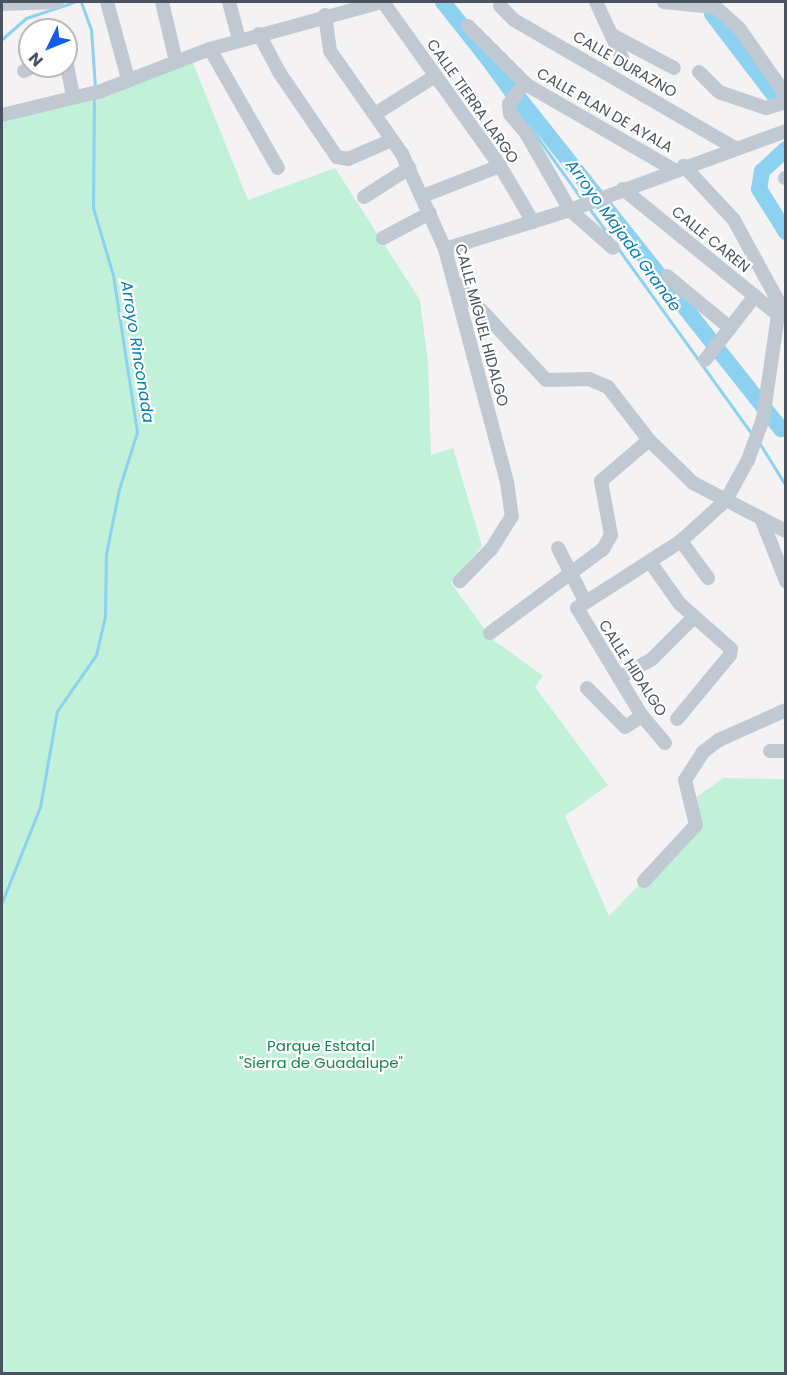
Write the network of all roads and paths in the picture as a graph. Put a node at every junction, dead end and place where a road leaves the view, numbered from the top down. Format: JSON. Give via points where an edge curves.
{"nodes":[{"id":1,"x":57,"y":2,"type":"edge"},
{"id":2,"x":107,"y":2,"type":"edge"},
{"id":3,"x":162,"y":2,"type":"edge"},
{"id":4,"x":229,"y":2,"type":"edge"},
{"id":5,"x":382,"y":2,"type":"edge"},
{"id":6,"x":596,"y":2,"type":"edge"},
{"id":7,"x":664,"y":2,"type":"edge"},
{"id":8,"x":2,"y":4,"type":"edge"},
{"id":9,"x":712,"y":4,"type":"edge"},
{"id":10,"x":500,"y":6,"type":"dead end"},
{"id":11,"x":325,"y":15,"type":"junction"},
{"id":12,"x":468,"y":26,"type":"dead end"},
{"id":13,"x":259,"y":34,"type":"junction"},
{"id":14,"x":612,"y":35,"type":"junction"},
{"id":15,"x":239,"y":40,"type":"junction"},
{"id":16,"x":210,"y":49,"type":"junction"},
{"id":17,"x":176,"y":60,"type":"junction"},
{"id":18,"x":623,"y":60,"type":"dead end"},
{"id":19,"x":674,"y":68,"type":"dead end"},
{"id":20,"x":699,"y":72,"type":"dead end"},
{"id":21,"x":435,"y":76,"type":"junction"},
{"id":22,"x":69,"y":78,"type":"edge"},
{"id":23,"x":128,"y":79,"type":"junction"},
{"id":24,"x":520,"y":89,"type":"dead end"},
{"id":25,"x":786,"y":95,"type":"edge"},
{"id":26,"x":73,"y":97,"type":"junction"},
{"id":27,"x":786,"y":102,"type":"edge"},
{"id":28,"x":375,"y":114,"type":"junction"},
{"id":29,"x":2,"y":115,"type":"edge"},
{"id":30,"x":786,"y":131,"type":"edge"},
{"id":31,"x":392,"y":140,"type":"junction"},
{"id":32,"x":735,"y":148,"type":"junction"},
{"id":33,"x":500,"y":166,"type":"junction"},
{"id":34,"x":278,"y":168,"type":"dead end"},
{"id":35,"x":409,"y":168,"type":"junction"},
{"id":36,"x":679,"y":168,"type":"junction"},
{"id":37,"x":623,"y":189,"type":"junction"},
{"id":38,"x":364,"y":196,"type":"dead end"},
{"id":39,"x":423,"y":196,"type":"junction"},
{"id":40,"x":570,"y":210,"type":"junction"},
{"id":41,"x":430,"y":213,"type":"junction"},
{"id":42,"x":532,"y":222,"type":"junction"},
{"id":43,"x":383,"y":238,"type":"dead end"},
{"id":44,"x":613,"y":248,"type":"dead end"},
{"id":45,"x":445,"y":249,"type":"junction"},
{"id":46,"x":667,"y":276,"type":"dead end"},
{"id":47,"x":455,"y":281,"type":"junction"},
{"id":48,"x":754,"y":297,"type":"junction"},
{"id":49,"x":778,"y":315,"type":"junction"},
{"id":50,"x":730,"y":328,"type":"junction"},
{"id":51,"x":705,"y":360,"type":"dead end"},
{"id":52,"x":649,"y":440,"type":"junction"},
{"id":53,"x":726,"y":500,"type":"junction"},
{"id":54,"x":761,"y":518,"type":"junction"},
{"id":55,"x":786,"y":531,"type":"edge"},
{"id":56,"x":681,"y":541,"type":"junction"},
{"id":57,"x":558,"y":548,"type":"dead end"},
{"id":58,"x":650,"y":562,"type":"junction"},
{"id":59,"x":571,"y":575,"type":"junction"},
{"id":60,"x":708,"y":578,"type":"dead end"},
{"id":61,"x":460,"y":581,"type":"dead end"},
{"id":62,"x":786,"y":581,"type":"edge"},
{"id":63,"x":581,"y":605,"type":"junction"},
{"id":64,"x":694,"y":617,"type":"junction"},
{"id":65,"x":490,"y":633,"type":"dead end"},
{"id":66,"x":619,"y":678,"type":"junction"},
{"id":67,"x":587,"y":688,"type":"dead end"},
{"id":68,"x":786,"y":711,"type":"edge"},
{"id":69,"x":642,"y":716,"type":"junction"},
{"id":70,"x":677,"y":718,"type":"dead end"},
{"id":71,"x":665,"y":743,"type":"dead end"},
{"id":72,"x":770,"y":751,"type":"dead end"},
{"id":73,"x":786,"y":751,"type":"edge"},
{"id":74,"x":644,"y":881,"type":"dead end"}],
"edges":[{"from":1,"to":8,"type":"street"},
{"from":2,"to":23,"type":"street"},
{"from":3,"to":17,"type":"street"},
{"from":4,"to":15,"type":"street"},
{"from":5,"to":11,"type":"street"},
{"from":5,"to":21,"type":"street","name":"CALLE TIERRA LARGO"},
{"from":6,"to":14,"type":"street"},
{"from":7,"to":9,"type":"street"},
{"from":9,"to":25,"type":"street","via":[[739,28]]},
{"from":10,"to":32,"type":"street","name":"CALLE DURAZNO","via":[[514,20]]},
{"from":11,"to":13,"type":"street"},
{"from":11,"to":28,"type":"street","name":"CALLE MIGUEL HIDALGO","via":[[330,51]]},
{"from":12,"to":36,"type":"street","name":"CALLE PLAN DE AYALA","via":[[527,85]]},
{"from":13,"to":15,"type":"street"},
{"from":13,"to":31,"type":"street","via":[[309,118],[341,159]]},
{"from":14,"to":18,"type":"street"},
{"from":14,"to":19,"type":"street"},
{"from":15,"to":16,"type":"street"},
{"from":16,"to":17,"type":"street"},
{"from":16,"to":34,"type":"street"},
{"from":17,"to":23,"type":"street"},
{"from":20,"to":27,"type":"street","via":[[719,92],[771,108]]},
{"from":21,"to":28,"type":"street"},
{"from":21,"to":33,"type":"street","name":"CALLE TIERRA LARGO"},
{"from":22,"to":26,"type":"street"},
{"from":23,"to":26,"type":"street"},
{"from":24,"to":40,"type":"street","via":[[509,104],[510,114],[526,133]]},
{"from":26,"to":29,"type":"street"},
{"from":28,"to":31,"type":"street","name":"CALLE MIGUEL HIDALGO"},
{"from":30,"to":32,"type":"street"},
{"from":31,"to":35,"type":"street","name":"CALLE MIGUEL HIDALGO"},
{"from":32,"to":36,"type":"street"},
{"from":33,"to":39,"type":"street"},
{"from":33,"to":42,"type":"street","name":"CALLE TIERRA LARGO"},
{"from":35,"to":38,"type":"street"},
{"from":35,"to":39,"type":"street","name":"CALLE MIGUEL HIDALGO"},
{"from":36,"to":37,"type":"street"},
{"from":36,"to":49,"type":"street","name":"CALLE PLAN DE AYALA","via":[[734,220],[777,299]]},
{"from":37,"to":40,"type":"street"},
{"from":37,"to":48,"type":"street","name":"CALLE CAREN"},
{"from":39,"to":41,"type":"street","name":"CALLE MIGUEL HIDALGO"},
{"from":40,"to":42,"type":"street"},
{"from":40,"to":44,"type":"street"},
{"from":41,"to":43,"type":"street"},
{"from":41,"to":45,"type":"street","name":"CALLE MIGUEL HIDALGO"},
{"from":42,"to":45,"type":"street"},
{"from":45,"to":47,"type":"street","name":"CALLE MIGUEL HIDALGO"},
{"from":46,"to":50,"type":"street"},
{"from":47,"to":52,"type":"street","via":[[540,376],[554,381],[599,381],[630,411]]},
{"from":47,"to":61,"type":"street","name":"CALLE MIGUEL HIDALGO","via":[[512,516],[491,549]]},
{"from":48,"to":49,"type":"street","name":"CALLE CAREN"},
{"from":48,"to":50,"type":"street"},
{"from":49,"to":53,"type":"street","name":"CALLE PLAN DE AYALA","via":[[763,419],[748,460]]},
{"from":50,"to":51,"type":"street"},
{"from":52,"to":53,"type":"street","via":[[693,483]]},
{"from":52,"to":59,"type":"street","via":[[601,481],[611,535],[603,549]]},
{"from":53,"to":54,"type":"street"},
{"from":53,"to":56,"type":"street","name":"CALLE PLAN DE AYALA"},
{"from":54,"to":55,"type":"street"},
{"from":54,"to":62,"type":"street"},
{"from":56,"to":58,"type":"street","name":"CALLE PLAN DE AYALA"},
{"from":56,"to":60,"type":"street"},
{"from":57,"to":59,"type":"street","name":"CALLE HIDALGO"},
{"from":58,"to":63,"type":"street","name":"CALLE PLAN DE AYALA"},
{"from":58,"to":64,"type":"street","via":[[663,585]]},
{"from":59,"to":63,"type":"street","name":"CALLE HIDALGO"},
{"from":59,"to":65,"type":"street"},
{"from":63,"to":66,"type":"street","name":"CALLE HIDALGO"},
{"from":64,"to":66,"type":"street","via":[[652,659]]},
{"from":64,"to":70,"type":"street","via":[[731,649],[730,655]]},
{"from":66,"to":69,"type":"street","name":"CALLE HIDALGO"},
{"from":67,"to":69,"type":"street","via":[[625,727]]},
{"from":68,"to":74,"type":"street","via":[[719,740],[703,752],[685,780],[696,825]]},
{"from":69,"to":71,"type":"street","name":"CALLE HIDALGO"},
{"from":72,"to":73,"type":"street"}]}
